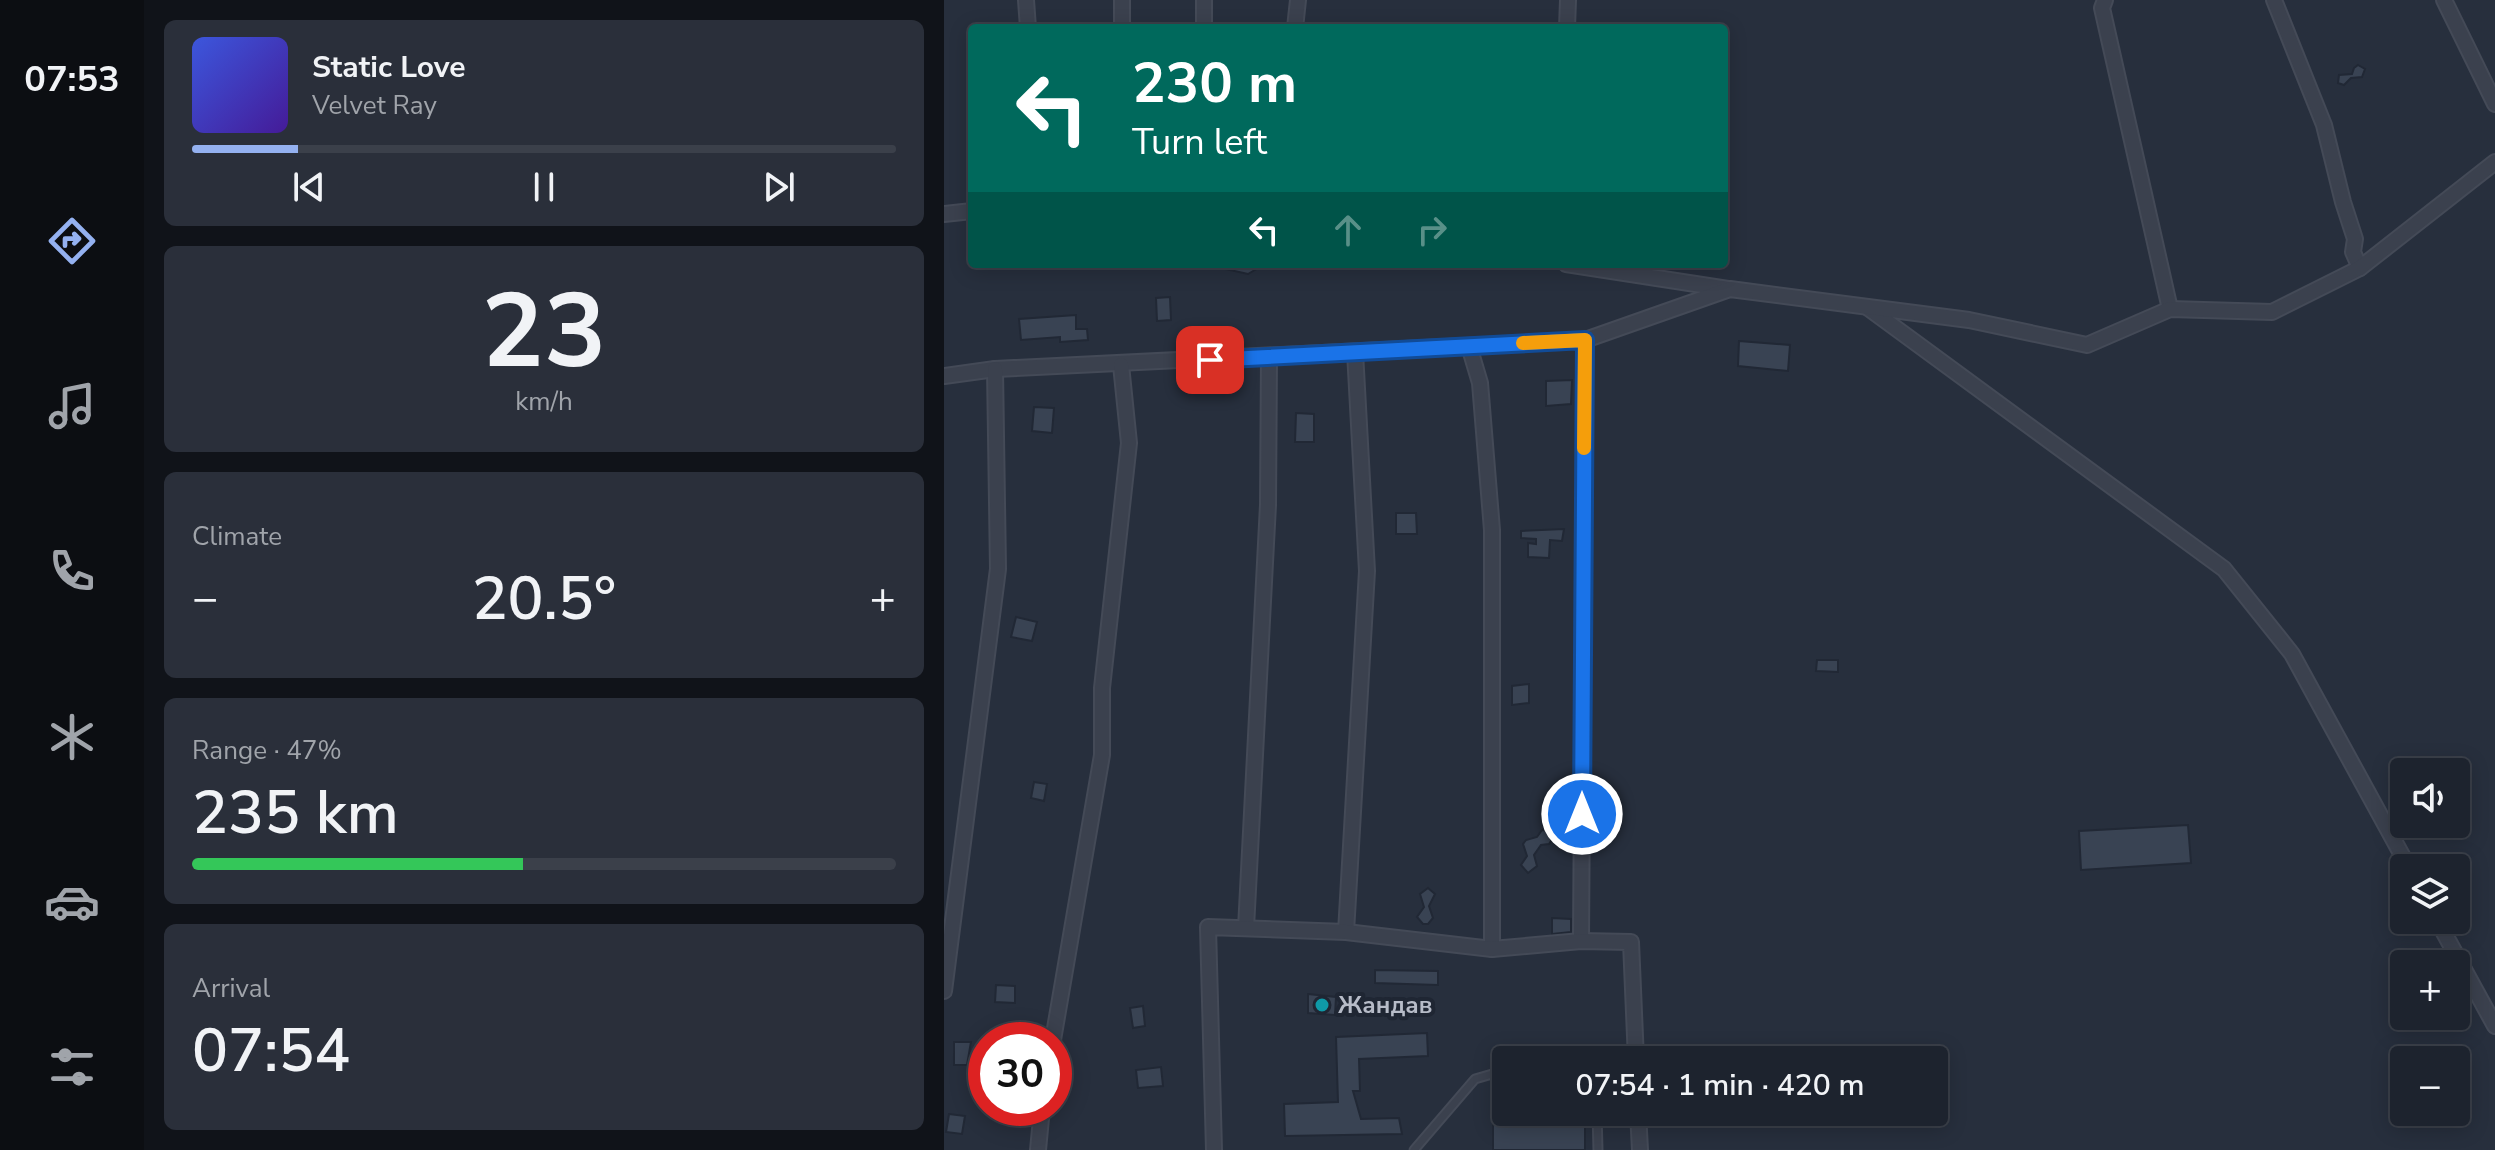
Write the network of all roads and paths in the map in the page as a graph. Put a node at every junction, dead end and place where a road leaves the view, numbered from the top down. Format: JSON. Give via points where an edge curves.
{"nodes":[{"id":1,"x":1026,"y":0,"type":"edge"},
{"id":2,"x":1122,"y":0,"type":"edge"},
{"id":3,"x":1204,"y":0,"type":"edge"},
{"id":4,"x":1298,"y":0,"type":"edge"},
{"id":5,"x":1568,"y":0,"type":"edge"},
{"id":6,"x":2105,"y":0,"type":"edge"},
{"id":7,"x":2274,"y":0,"type":"edge"},
{"id":8,"x":2444,"y":0,"type":"edge"},
{"id":9,"x":1028,"y":24,"type":"edge"},
{"id":10,"x":1122,"y":24,"type":"edge"},
{"id":11,"x":1204,"y":24,"type":"edge"},
{"id":12,"x":1295,"y":24,"type":"edge"},
{"id":13,"x":1567,"y":24,"type":"edge"},
{"id":14,"x":2495,"y":104,"type":"edge"},
{"id":15,"x":2495,"y":162,"type":"edge"},
{"id":16,"x":968,"y":211,"type":"edge"},
{"id":17,"x":944,"y":214,"type":"edge"},
{"id":18,"x":1614,"y":268,"type":"edge"},
{"id":19,"x":2360,"y":268,"type":"junction"},
{"id":20,"x":1730,"y":289,"type":"junction"},
{"id":21,"x":1866,"y":306,"type":"junction"},
{"id":22,"x":2170,"y":309,"type":"junction"},
{"id":23,"x":1585,"y":340,"type":"junction"},
{"id":24,"x":1469,"y":346,"type":"junction"},
{"id":25,"x":1355,"y":352,"type":"junction"},
{"id":26,"x":1269,"y":357,"type":"junction"},
{"id":27,"x":1121,"y":365,"type":"junction"},
{"id":28,"x":995,"y":369,"type":"junction"},
{"id":29,"x":944,"y":376,"type":"edge"},
{"id":30,"x":2401,"y":854,"type":"edge"},
{"id":31,"x":1246,"y":928,"type":"junction"},
{"id":32,"x":1346,"y":932,"type":"junction"},
{"id":33,"x":2445,"y":934,"type":"edge"},
{"id":34,"x":1581,"y":941,"type":"junction"},
{"id":35,"x":1492,"y":949,"type":"junction"},
{"id":36,"x":944,"y":991,"type":"edge"},
{"id":37,"x":1056,"y":1022,"type":"edge"},
{"id":38,"x":2495,"y":1026,"type":"edge"},
{"id":39,"x":1635,"y":1046,"type":"edge"},
{"id":40,"x":1492,"y":1074,"type":"edge"},
{"id":41,"x":1040,"y":1126,"type":"edge"},
{"id":42,"x":1597,"y":1126,"type":"edge"},
{"id":43,"x":1639,"y":1126,"type":"edge"},
{"id":44,"x":1038,"y":1150,"type":"edge"},
{"id":45,"x":1214,"y":1150,"type":"edge"},
{"id":46,"x":1414,"y":1150,"type":"edge"},
{"id":47,"x":1598,"y":1150,"type":"edge"},
{"id":48,"x":1640,"y":1150,"type":"edge"}],
"edges":[{"from":1,"to":9,"type":"street"},
{"from":2,"to":10,"type":"street"},
{"from":3,"to":11,"type":"street"},
{"from":4,"to":12,"type":"street"},
{"from":5,"to":13,"type":"street"},
{"from":6,"to":22,"type":"street","via":[[2102,8]]},
{"from":7,"to":19,"type":"street","via":[[2324,125]]},
{"from":8,"to":14,"type":"street"},
{"from":15,"to":19,"type":"street"},
{"from":16,"to":17,"type":"street"},
{"from":18,"to":20,"type":"street"},
{"from":19,"to":22,"type":"street","via":[[2272,312]]},
{"from":20,"to":21,"type":"street"},
{"from":20,"to":23,"type":"street"},
{"from":21,"to":22,"type":"street","via":[[1969,320],[2087,345]]},
{"from":21,"to":30,"type":"street","via":[[2224,569],[2292,654]]},
{"from":23,"to":24,"type":"street"},
{"from":23,"to":34,"type":"street"},
{"from":24,"to":25,"type":"street"},
{"from":24,"to":35,"type":"street","via":[[1480,383],[1492,530]]},
{"from":25,"to":26,"type":"street"},
{"from":25,"to":32,"type":"street","via":[[1367,571]]},
{"from":26,"to":27,"type":"street"},
{"from":26,"to":31,"type":"street","via":[[1268,505]]},
{"from":27,"to":28,"type":"street"},
{"from":27,"to":37,"type":"street","via":[[1129,443],[1102,688],[1102,755]]},
{"from":28,"to":29,"type":"street"},
{"from":28,"to":36,"type":"street","via":[[998,569]]},
{"from":31,"to":32,"type":"street"},
{"from":31,"to":45,"type":"street","via":[[1208,927]]},
{"from":32,"to":35,"type":"street"},
{"from":33,"to":38,"type":"street"},
{"from":34,"to":35,"type":"street"},
{"from":34,"to":39,"type":"street","via":[[1631,942]]},
{"from":40,"to":46,"type":"lane","via":[[1475,1079]]},
{"from":41,"to":44,"type":"street"},
{"from":42,"to":47,"type":"lane"},
{"from":43,"to":48,"type":"street"}]}
